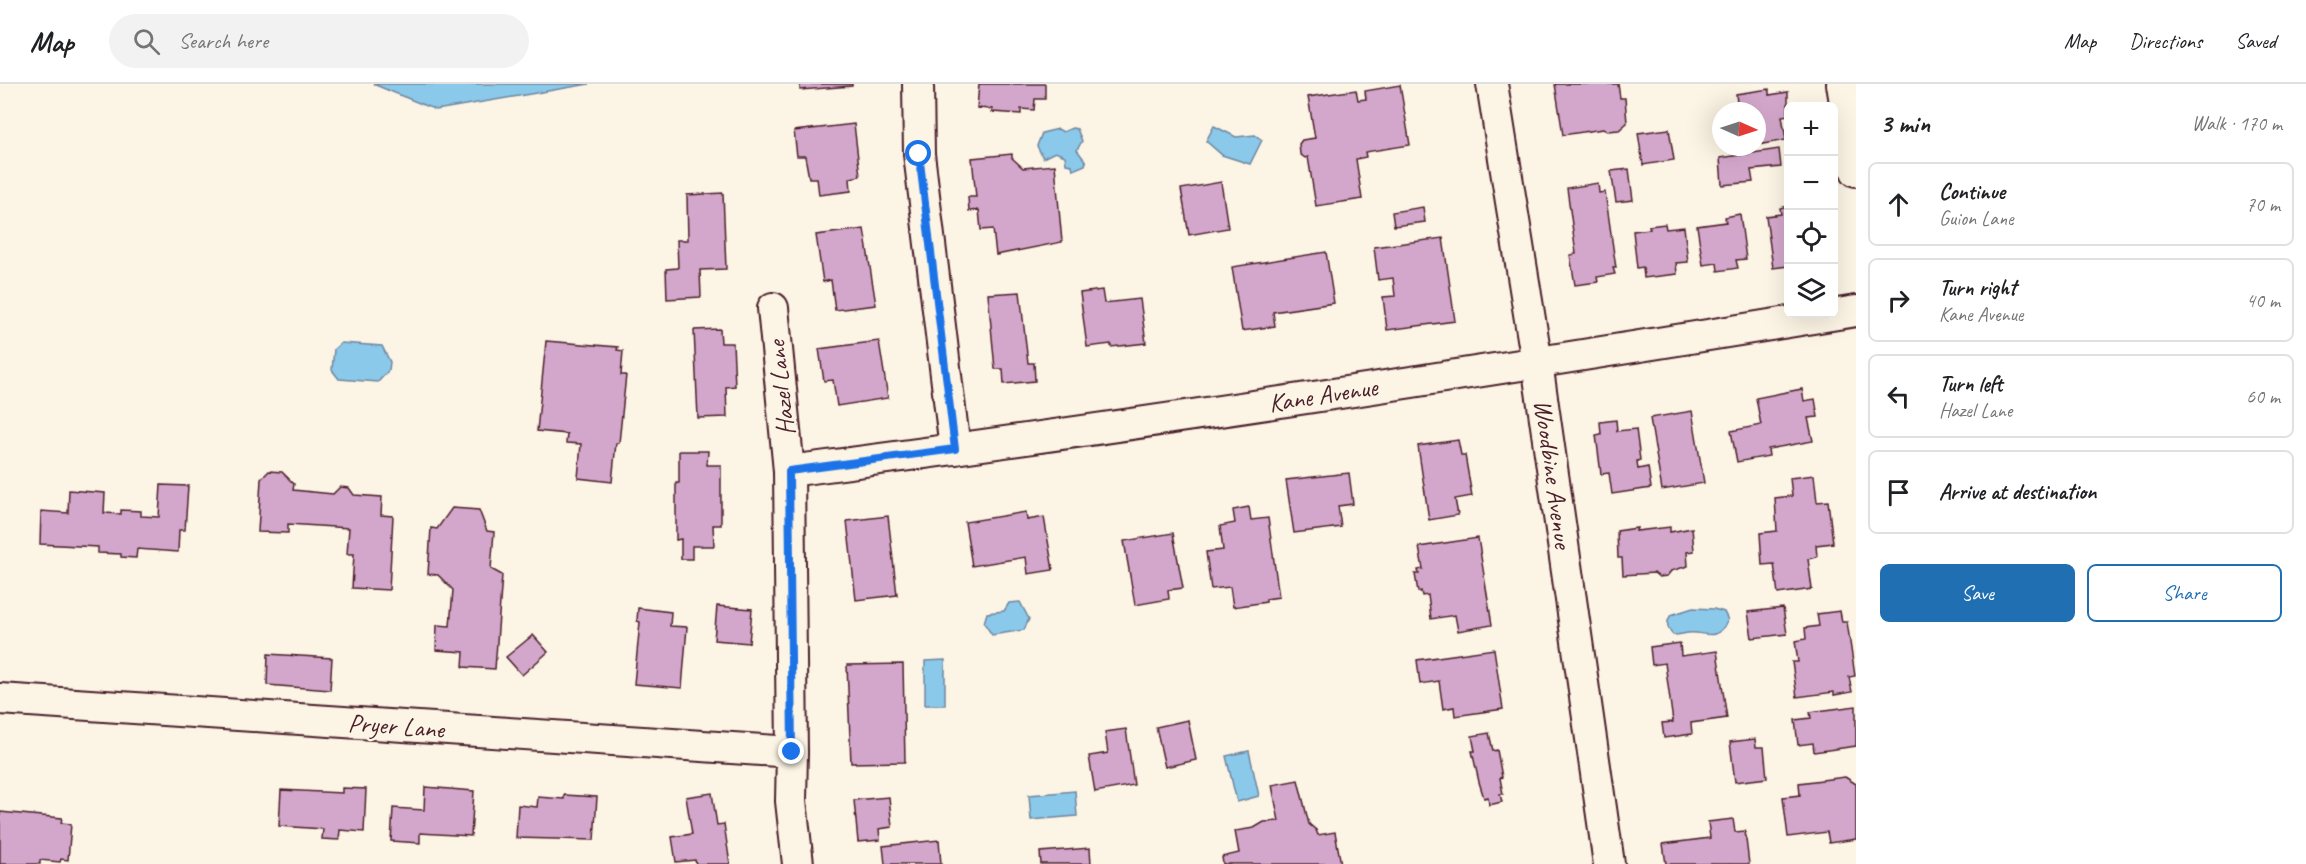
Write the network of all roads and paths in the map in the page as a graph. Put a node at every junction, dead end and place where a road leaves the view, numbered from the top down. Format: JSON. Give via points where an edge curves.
{"nodes":[{"id":1,"x":918,"y":84,"type":"edge"},
{"id":2,"x":1492,"y":84,"type":"edge"},
{"id":3,"x":1842,"y":84,"type":"edge"},
{"id":4,"x":1856,"y":171,"type":"edge"},
{"id":5,"x":773,"y":308,"type":"dead end"},
{"id":6,"x":1856,"y":311,"type":"edge"},
{"id":7,"x":1537,"y":363,"type":"junction"},
{"id":8,"x":955,"y":449,"type":"junction"},
{"id":9,"x":789,"y":471,"type":"junction"},
{"id":10,"x":0,"y":699,"type":"edge"},
{"id":11,"x":792,"y":752,"type":"junction"},
{"id":12,"x":798,"y":864,"type":"edge"},
{"id":13,"x":1609,"y":864,"type":"edge"}],
"edges":[{"from":1,"to":8,"type":"street","via":[[919,154]]},
{"from":2,"to":7,"type":"street","name":"Woodbine Avenue"},
{"from":3,"to":4,"type":"street"},
{"from":5,"to":9,"type":"street","name":"Hazel Lane"},
{"from":6,"to":7,"type":"street","name":"Kane Avenue"},
{"from":7,"to":8,"type":"street","name":"Kane Avenue"},
{"from":7,"to":13,"type":"street","name":"Woodbine Avenue"},
{"from":8,"to":9,"type":"street","name":"Kane Avenue"},
{"from":9,"to":11,"type":"street","name":"Hazel Lane"},
{"from":10,"to":11,"type":"street","name":"Pryer Lane"},
{"from":11,"to":12,"type":"street","name":"Hazel Lane","via":[[791,801]]}]}
